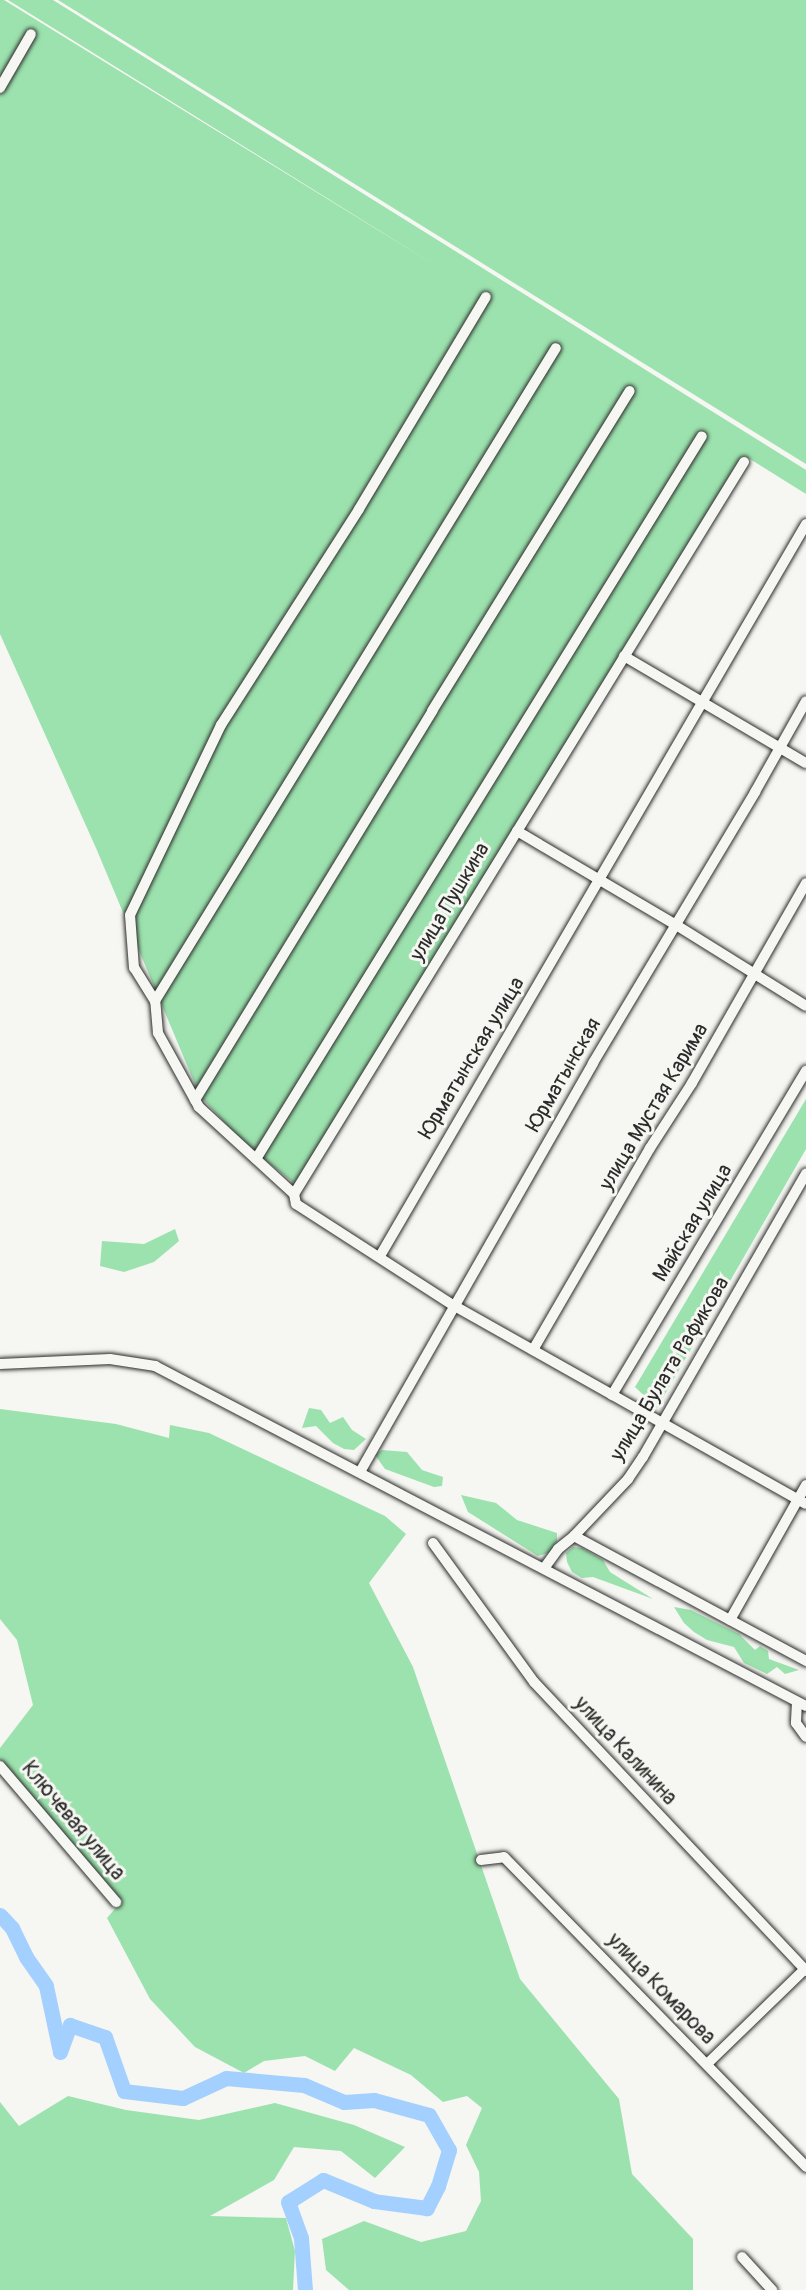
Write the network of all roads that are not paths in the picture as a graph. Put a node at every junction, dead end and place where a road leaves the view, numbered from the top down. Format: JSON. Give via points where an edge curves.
{"nodes":[{"id":1,"x":31,"y":34,"type":"dead end"},
{"id":2,"x":0,"y":88,"type":"edge"},
{"id":3,"x":486,"y":297,"type":"dead end"},
{"id":4,"x":556,"y":348,"type":"dead end"},
{"id":5,"x":630,"y":392,"type":"dead end"},
{"id":6,"x":702,"y":436,"type":"dead end"},
{"id":7,"x":744,"y":462,"type":"dead end"},
{"id":8,"x":806,"y":524,"type":"edge"},
{"id":9,"x":624,"y":656,"type":"junction"},
{"id":10,"x":703,"y":700,"type":"junction"},
{"id":11,"x":806,"y":701,"type":"edge"},
{"id":12,"x":781,"y":747,"type":"junction"},
{"id":13,"x":806,"y":763,"type":"edge"},
{"id":14,"x":517,"y":831,"type":"junction"},
{"id":15,"x":599,"y":880,"type":"junction"},
{"id":16,"x":806,"y":883,"type":"edge"},
{"id":17,"x":676,"y":925,"type":"junction"},
{"id":18,"x":754,"y":976,"type":"junction"},
{"id":19,"x":155,"y":1001,"type":"junction"},
{"id":20,"x":806,"y":1006,"type":"edge"},
{"id":21,"x":806,"y":1071,"type":"edge"},
{"id":22,"x":195,"y":1100,"type":"junction"},
{"id":23,"x":256,"y":1159,"type":"junction"},
{"id":24,"x":806,"y":1173,"type":"edge"},
{"id":25,"x":294,"y":1194,"type":"junction"},
{"id":26,"x":380,"y":1256,"type":"junction"},
{"id":27,"x":453,"y":1305,"type":"junction"},
{"id":28,"x":533,"y":1350,"type":"junction"},
{"id":29,"x":0,"y":1364,"type":"edge"},
{"id":30,"x":612,"y":1395,"type":"junction"},
{"id":31,"x":664,"y":1424,"type":"junction"},
{"id":32,"x":360,"y":1472,"type":"junction"},
{"id":33,"x":806,"y":1485,"type":"edge"},
{"id":34,"x":802,"y":1502,"type":"edge"},
{"id":35,"x":574,"y":1536,"type":"junction"},
{"id":36,"x":433,"y":1543,"type":"dead end"},
{"id":37,"x":544,"y":1567,"type":"junction"},
{"id":38,"x":730,"y":1620,"type":"junction"},
{"id":39,"x":806,"y":1661,"type":"edge"},
{"id":40,"x":802,"y":1704,"type":"edge"},
{"id":41,"x":806,"y":1737,"type":"edge"},
{"id":42,"x":0,"y":1766,"type":"edge"},
{"id":43,"x":481,"y":1860,"type":"dead end"},
{"id":44,"x":116,"y":1902,"type":"dead end"},
{"id":45,"x":805,"y":1969,"type":"edge"},
{"id":46,"x":707,"y":2064,"type":"junction"},
{"id":47,"x":806,"y":2167,"type":"edge"},
{"id":48,"x":742,"y":2257,"type":"dead end"},
{"id":49,"x":772,"y":2290,"type":"edge"}],
"edges":[{"from":1,"to":2,"type":"street"},
{"from":3,"to":19,"type":"street","via":[[221,725],[130,915],[134,968]]},
{"from":4,"to":19,"type":"street"},
{"from":5,"to":22,"type":"street"},
{"from":6,"to":23,"type":"street"},
{"from":7,"to":9,"type":"street","name":"улица Пушкина"},
{"from":8,"to":10,"type":"street","name":"Юрматынская улица"},
{"from":9,"to":10,"type":"street"},
{"from":9,"to":14,"type":"street","name":"улица Пушкина"},
{"from":10,"to":12,"type":"street"},
{"from":10,"to":15,"type":"street","name":"Юрматынская улица"},
{"from":11,"to":12,"type":"street","name":"Юрматынская"},
{"from":12,"to":13,"type":"street"},
{"from":12,"to":17,"type":"street","name":"Юрматынская"},
{"from":14,"to":15,"type":"street"},
{"from":14,"to":25,"type":"street","name":"улица Пушкина"},
{"from":15,"to":17,"type":"street"},
{"from":15,"to":26,"type":"street","name":"Юрматынская улица"},
{"from":16,"to":18,"type":"street","name":"улица Мустая Карима"},
{"from":17,"to":18,"type":"street"},
{"from":17,"to":27,"type":"street","name":"Юрматынская"},
{"from":18,"to":20,"type":"street"},
{"from":18,"to":28,"type":"street","name":"улица Мустая Карима"},
{"from":19,"to":22,"type":"street","via":[[158,1033]]},
{"from":21,"to":30,"type":"street","name":"Майская улица"},
{"from":22,"to":23,"type":"street"},
{"from":23,"to":25,"type":"street"},
{"from":24,"to":31,"type":"street","name":"улица Булата Рафикова"},
{"from":25,"to":26,"type":"street","via":[[296,1204]]},
{"from":26,"to":27,"type":"street"},
{"from":27,"to":28,"type":"street"},
{"from":27,"to":32,"type":"street","name":"Юрматынская"},
{"from":28,"to":30,"type":"street"},
{"from":29,"to":32,"type":"street","via":[[110,1359],[156,1366]]},
{"from":30,"to":31,"type":"street"},
{"from":31,"to":34,"type":"street"},
{"from":31,"to":35,"type":"street","name":"улица Булата Рафикова","via":[[628,1479]]},
{"from":32,"to":37,"type":"street"},
{"from":33,"to":34,"type":"street"},
{"from":34,"to":38,"type":"street"},
{"from":35,"to":37,"type":"street","name":"улица Булата Рафикова"},
{"from":35,"to":38,"type":"street"},
{"from":36,"to":45,"type":"street","name":"улица Калинина","via":[[534,1682]]},
{"from":37,"to":40,"type":"street"},
{"from":38,"to":39,"type":"street"},
{"from":40,"to":41,"type":"street","via":[[796,1723]]},
{"from":42,"to":44,"type":"street","name":"Ключевая улица"},
{"from":43,"to":46,"type":"street","name":"улица Комарова","via":[[504,1857]]},
{"from":45,"to":46,"type":"street"},
{"from":46,"to":47,"type":"street","name":"улица Комарова"},
{"from":48,"to":49,"type":"street"}]}
